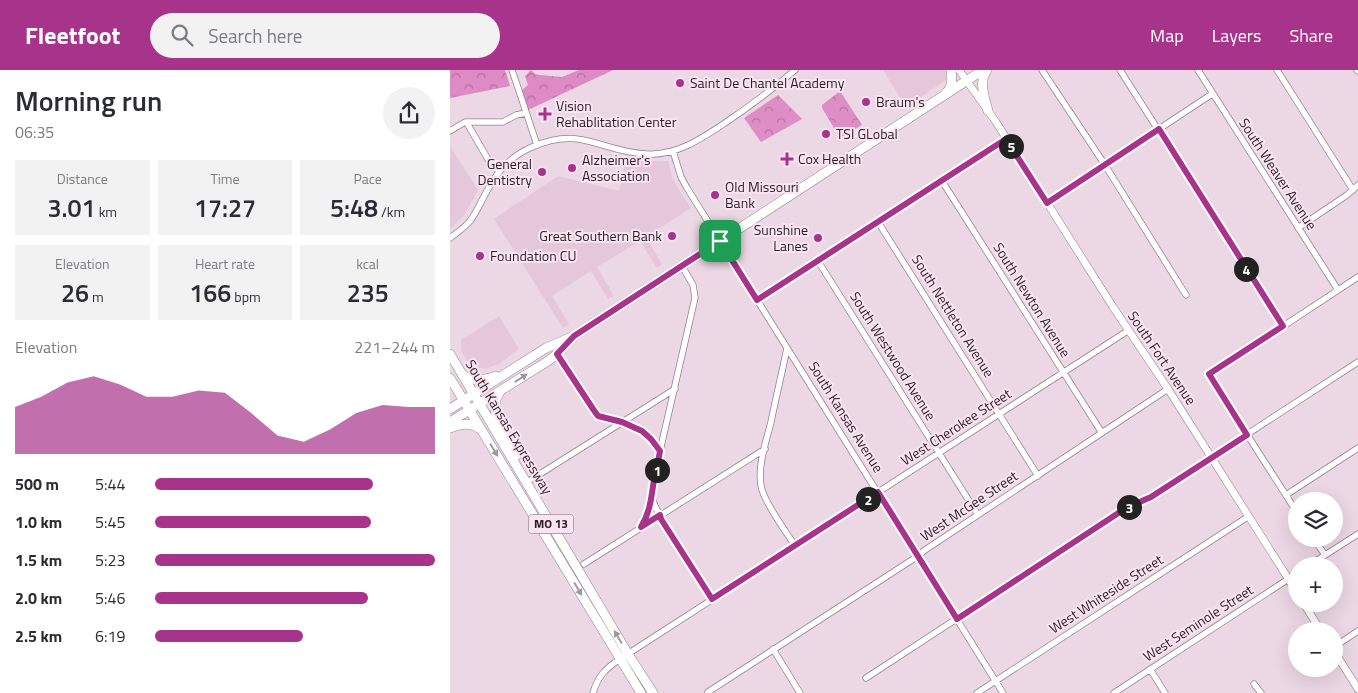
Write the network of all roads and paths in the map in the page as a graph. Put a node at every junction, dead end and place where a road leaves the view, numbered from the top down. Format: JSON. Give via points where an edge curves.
{"nodes":[{"id":1,"x":512,"y":70,"type":"edge"},
{"id":2,"x":795,"y":70,"type":"edge"},
{"id":3,"x":951,"y":70,"type":"edge"},
{"id":4,"x":960,"y":70,"type":"edge"},
{"id":5,"x":983,"y":70,"type":"edge"},
{"id":6,"x":988,"y":70,"type":"edge"},
{"id":7,"x":1042,"y":70,"type":"edge"},
{"id":8,"x":1120,"y":70,"type":"edge"},
{"id":9,"x":1198,"y":70,"type":"edge"},
{"id":10,"x":1276,"y":70,"type":"edge"},
{"id":11,"x":967,"y":80,"type":"junction"},
{"id":12,"x":1212,"y":94,"type":"junction"},
{"id":13,"x":938,"y":100,"type":"junction"},
{"id":14,"x":988,"y":111,"type":"junction"},
{"id":15,"x":526,"y":112,"type":"junction"},
{"id":16,"x":470,"y":122,"type":"junction"},
{"id":17,"x":1159,"y":129,"type":"junction"},
{"id":18,"x":450,"y":131,"type":"edge"},
{"id":19,"x":1006,"y":139,"type":"junction"},
{"id":20,"x":537,"y":145,"type":"junction"},
{"id":21,"x":673,"y":151,"type":"junction"},
{"id":22,"x":1105,"y":166,"type":"junction"},
{"id":23,"x":499,"y":171,"type":"junction"},
{"id":24,"x":942,"y":181,"type":"junction"},
{"id":25,"x":1358,"y":185,"type":"edge"},
{"id":26,"x":1353,"y":190,"type":"junction"},
{"id":27,"x":1047,"y":203,"type":"junction"},
{"id":28,"x":878,"y":222,"type":"junction"},
{"id":29,"x":1298,"y":228,"type":"junction"},
{"id":30,"x":450,"y":238,"type":"edge"},
{"id":31,"x":720,"y":241,"type":"junction"},
{"id":32,"x":818,"y":261,"type":"junction"},
{"id":33,"x":682,"y":266,"type":"junction"},
{"id":34,"x":1358,"y":277,"type":"edge"},
{"id":35,"x":1338,"y":290,"type":"junction"},
{"id":36,"x":1186,"y":295,"type":"dead end"},
{"id":37,"x":757,"y":300,"type":"junction"},
{"id":38,"x":1283,"y":326,"type":"junction"},
{"id":39,"x":1129,"y":330,"type":"junction"},
{"id":40,"x":574,"y":336,"type":"junction"},
{"id":41,"x":546,"y":348,"type":"junction"},
{"id":42,"x":787,"y":348,"type":"junction"},
{"id":43,"x":450,"y":354,"type":"edge"},
{"id":44,"x":557,"y":354,"type":"junction"},
{"id":45,"x":1358,"y":362,"type":"edge"},
{"id":46,"x":1063,"y":372,"type":"junction"},
{"id":47,"x":462,"y":373,"type":"junction"},
{"id":48,"x":450,"y":378,"type":"edge"},
{"id":49,"x":504,"y":388,"type":"junction"},
{"id":50,"x":675,"y":389,"type":"junction"},
{"id":51,"x":1168,"y":389,"type":"junction"},
{"id":52,"x":474,"y":394,"type":"junction"},
{"id":53,"x":464,"y":401,"type":"junction"},
{"id":54,"x":480,"y":403,"type":"junction"},
{"id":55,"x":450,"y":409,"type":"edge"},
{"id":56,"x":470,"y":410,"type":"junction"},
{"id":57,"x":1000,"y":413,"type":"junction"},
{"id":58,"x":450,"y":422,"type":"edge"},
{"id":59,"x":622,"y":422,"type":"junction"},
{"id":60,"x":450,"y":428,"type":"edge"},
{"id":61,"x":482,"y":430,"type":"junction"},
{"id":62,"x":1102,"y":433,"type":"junction"},
{"id":63,"x":1247,"y":435,"type":"junction"},
{"id":64,"x":1358,"y":448,"type":"edge"},
{"id":65,"x":764,"y":449,"type":"junction"},
{"id":66,"x":660,"y":451,"type":"junction"},
{"id":67,"x":939,"y":452,"type":"junction"},
{"id":68,"x":1212,"y":457,"type":"junction"},
{"id":69,"x":1038,"y":476,"type":"junction"},
{"id":70,"x":530,"y":483,"type":"junction"},
{"id":71,"x":878,"y":492,"type":"junction"},
{"id":72,"x":1286,"y":495,"type":"junction"},
{"id":73,"x":1288,"y":498,"type":"edge"},
{"id":74,"x":652,"y":499,"type":"junction"},
{"id":75,"x":660,"y":515,"type":"junction"},
{"id":76,"x":978,"y":515,"type":"junction"},
{"id":77,"x":1249,"y":516,"type":"junction"},
{"id":78,"x":641,"y":527,"type":"junction"},
{"id":79,"x":1358,"y":534,"type":"edge"},
{"id":80,"x":795,"y":546,"type":"junction"},
{"id":81,"x":1320,"y":547,"type":"edge"},
{"id":82,"x":1325,"y":555,"type":"junction"},
{"id":83,"x":918,"y":556,"type":"junction"},
{"id":84,"x":1322,"y":557,"type":"edge"},
{"id":85,"x":584,"y":564,"type":"dead end"},
{"id":86,"x":1288,"y":577,"type":"edge"},
{"id":87,"x":1288,"y":580,"type":"edge"},
{"id":88,"x":712,"y":599,"type":"junction"},
{"id":89,"x":957,"y":619,"type":"junction"},
{"id":90,"x":1358,"y":631,"type":"edge"},
{"id":91,"x":1343,"y":641,"type":"edge"},
{"id":92,"x":773,"y":650,"type":"junction"},
{"id":93,"x":628,"y":654,"type":"junction"},
{"id":94,"x":620,"y":659,"type":"junction"},
{"id":95,"x":1343,"y":665,"type":"edge"},
{"id":96,"x":1150,"y":669,"type":"junction"},
{"id":97,"x":866,"y":678,"type":"dead end"},
{"id":98,"x":996,"y":682,"type":"junction"},
{"id":99,"x":1254,"y":684,"type":"dead end"},
{"id":100,"x":1358,"y":689,"type":"edge"},
{"id":101,"x":709,"y":692,"type":"edge"},
{"id":102,"x":593,"y":693,"type":"edge"},
{"id":103,"x":641,"y":693,"type":"edge"},
{"id":104,"x":653,"y":693,"type":"edge"},
{"id":105,"x":800,"y":693,"type":"edge"},
{"id":106,"x":978,"y":693,"type":"edge"},
{"id":107,"x":1003,"y":693,"type":"edge"},
{"id":108,"x":1114,"y":693,"type":"edge"},
{"id":109,"x":1165,"y":693,"type":"edge"},
{"id":110,"x":1261,"y":693,"type":"edge"}],
"edges":[{"from":1,"to":15,"type":"street"},
{"from":2,"to":21,"type":"street","via":[[746,109],[699,140]]},
{"from":3,"to":13,"type":"main road","via":[[950,90]]},
{"from":4,"to":11,"type":"street","name":"South Fort Avenue"},
{"from":5,"to":11,"type":"main road"},
{"from":6,"to":14,"type":"main road","via":[[983,84]]},
{"from":7,"to":22,"type":"street"},
{"from":8,"to":17,"type":"street"},
{"from":9,"to":12,"type":"street","name":"South Weaver Avenue"},
{"from":10,"to":26,"type":"street"},
{"from":11,"to":13,"type":"main road"},
{"from":11,"to":14,"type":"street","name":"South Fort Avenue"},
{"from":12,"to":17,"type":"street"},
{"from":12,"to":29,"type":"street","name":"South Weaver Avenue"},
{"from":13,"to":31,"type":"main road"},
{"from":14,"to":19,"type":"street","name":"South Fort Avenue"},
{"from":15,"to":16,"type":"street","via":[[503,122]]},
{"from":15,"to":20,"type":"street"},
{"from":16,"to":18,"type":"street"},
{"from":16,"to":23,"type":"street","via":[[468,125],[478,144]]},
{"from":17,"to":22,"type":"street"},
{"from":17,"to":38,"type":"street"},
{"from":19,"to":24,"type":"street"},
{"from":19,"to":27,"type":"street","name":"South Fort Avenue"},
{"from":20,"to":21,"type":"street","via":[[571,138],[639,154]]},
{"from":20,"to":23,"type":"street","via":[[517,155]]},
{"from":21,"to":31,"type":"street","name":"South Kansas Avenue","via":[[683,182]]},
{"from":22,"to":27,"type":"street"},
{"from":22,"to":36,"type":"street"},
{"from":23,"to":30,"type":"street","via":[[471,220]]},
{"from":24,"to":28,"type":"street"},
{"from":24,"to":46,"type":"street","name":"South Newton Avenue"},
{"from":25,"to":26,"type":"street"},
{"from":26,"to":29,"type":"street"},
{"from":27,"to":39,"type":"street","name":"South Fort Avenue"},
{"from":28,"to":32,"type":"street"},
{"from":28,"to":57,"type":"street","name":"South Nettleton Avenue"},
{"from":29,"to":35,"type":"street","name":"South Weaver Avenue"},
{"from":31,"to":33,"type":"main road"},
{"from":31,"to":37,"type":"street","name":"South Kansas Avenue"},
{"from":32,"to":37,"type":"street"},
{"from":32,"to":67,"type":"street","name":"South Westwood Avenue"},
{"from":33,"to":40,"type":"main road"},
{"from":33,"to":50,"type":"street","via":[[692,282],[695,295]]},
{"from":34,"to":35,"type":"street"},
{"from":35,"to":38,"type":"street"},
{"from":37,"to":42,"type":"street","name":"South Kansas Avenue"},
{"from":38,"to":63,"type":"street","via":[[1209,374]]},
{"from":39,"to":46,"type":"street","name":"West Cherokee Street"},
{"from":39,"to":51,"type":"street","name":"South Fort Avenue"},
{"from":40,"to":41,"type":"main road"},
{"from":40,"to":44,"type":"main road"},
{"from":41,"to":47,"type":"main road","via":[[489,378],[473,380]]},
{"from":41,"to":52,"type":"main road"},
{"from":42,"to":65,"type":"street"},
{"from":42,"to":71,"type":"street","name":"South Kansas Avenue"},
{"from":43,"to":47,"type":"main road","name":"South Kansas Expressway","number":"MO 13"},
{"from":49,"to":44,"type":"main road","one_way":true},
{"from":44,"to":59,"type":"street","via":[[598,416]]},
{"from":45,"to":63,"type":"street"},
{"from":46,"to":57,"type":"street","name":"West Cherokee Street"},
{"from":46,"to":62,"type":"street","name":"South Newton Avenue"},
{"from":47,"to":52,"type":"main road","name":"South Kansas Expressway","number":"MO 13"},
{"from":48,"to":53,"type":"main road","name":"South Kansas Expressway","number":"MO 13"},
{"from":49,"to":54,"type":"main road"},
{"from":49,"to":70,"type":"main road","via":[[496,400],[496,412]]},
{"from":50,"to":59,"type":"street"},
{"from":50,"to":66,"type":"street"},
{"from":51,"to":62,"type":"street","name":"West McGee Street"},
{"from":51,"to":68,"type":"street","name":"South Fort Avenue"},
{"from":52,"to":53,"type":"main road"},
{"from":52,"to":54,"type":"main road","name":"South Kansas Expressway","number":"MO 13"},
{"from":53,"to":55,"type":"main road"},
{"from":53,"to":56,"type":"main road","name":"South Kansas Expressway","number":"MO 13"},
{"from":54,"to":56,"type":"main road"},
{"from":54,"to":70,"type":"main road","name":"South Kansas Expressway","number":"MO 13"},
{"from":56,"to":58,"type":"main road"},
{"from":56,"to":61,"type":"main road","name":"South Kansas Expressway","number":"MO 13"},
{"from":57,"to":67,"type":"street","name":"West Cherokee Street"},
{"from":57,"to":69,"type":"street","name":"South Nettleton Avenue"},
{"from":59,"to":66,"type":"street","via":[[645,433]]},
{"from":59,"to":70,"type":"street"},
{"from":60,"to":61,"type":"main road","via":[[468,424]]},
{"from":61,"to":94,"type":"main road","name":"South Kansas Expressway","number":"MO 13","one_way":true},
{"from":62,"to":69,"type":"street","name":"West McGee Street"},
{"from":63,"to":68,"type":"street"},
{"from":63,"to":72,"type":"street"},
{"from":64,"to":72,"type":"street"},
{"from":65,"to":75,"type":"street"},
{"from":65,"to":80,"type":"street","via":[[760,471],[762,490]]},
{"from":66,"to":74,"type":"street"},
{"from":67,"to":71,"type":"street","name":"West Cherokee Street"},
{"from":67,"to":76,"type":"street","name":"South Westwood Avenue"},
{"from":68,"to":77,"type":"street","name":"South Fort Avenue"},
{"from":68,"to":89,"type":"street","via":[[1151,497],[1126,508]]},
{"from":69,"to":76,"type":"street","name":"West McGee Street"},
{"from":93,"to":70,"type":"main road","name":"South Kansas Expressway","number":"MO 13","one_way":true},
{"from":71,"to":80,"type":"street","name":"West Cherokee Street"},
{"from":71,"to":83,"type":"street","name":"South Kansas Avenue"},
{"from":72,"to":73,"type":"street"},
{"from":74,"to":75,"type":"street"},
{"from":74,"to":78,"type":"street"},
{"from":75,"to":78,"type":"street"},
{"from":75,"to":88,"type":"street"},
{"from":76,"to":83,"type":"street","name":"West McGee Street"},
{"from":77,"to":86,"type":"street","name":"South Fort Avenue"},
{"from":77,"to":98,"type":"street","name":"West Whiteside Street"},
{"from":78,"to":85,"type":"street"},
{"from":79,"to":82,"type":"street"},
{"from":80,"to":88,"type":"street","name":"West Cherokee Street"},
{"from":81,"to":82,"type":"street"},
{"from":82,"to":84,"type":"street"},
{"from":83,"to":89,"type":"street","name":"South Kansas Avenue"},
{"from":83,"to":92,"type":"street","name":"West McGee Street"},
{"from":87,"to":96,"type":"street","name":"West Seminole Street"},
{"from":88,"to":93,"type":"street","name":"West Cherokee Street"},
{"from":89,"to":97,"type":"street"},
{"from":89,"to":98,"type":"street","name":"South Kansas Avenue"},
{"from":90,"to":91,"type":"street"},
{"from":92,"to":101,"type":"street","name":"West McGee Street"},
{"from":92,"to":105,"type":"street"},
{"from":93,"to":94,"type":"street","name":"West Cherokee Street"},
{"from":93,"to":104,"type":"main road","name":"South Kansas Expressway","number":"MO 13"},
{"from":94,"to":102,"type":"street","name":"West Cherokee Street","via":[[602,673]]},
{"from":94,"to":103,"type":"main road","name":"South Kansas Expressway","number":"MO 13"},
{"from":95,"to":100,"type":"street"},
{"from":96,"to":108,"type":"street","name":"West Seminole Street"},
{"from":96,"to":109,"type":"street"},
{"from":98,"to":106,"type":"street","name":"West Whiteside Street"},
{"from":98,"to":107,"type":"street","name":"South Kansas Avenue"},
{"from":99,"to":110,"type":"street"}]}
